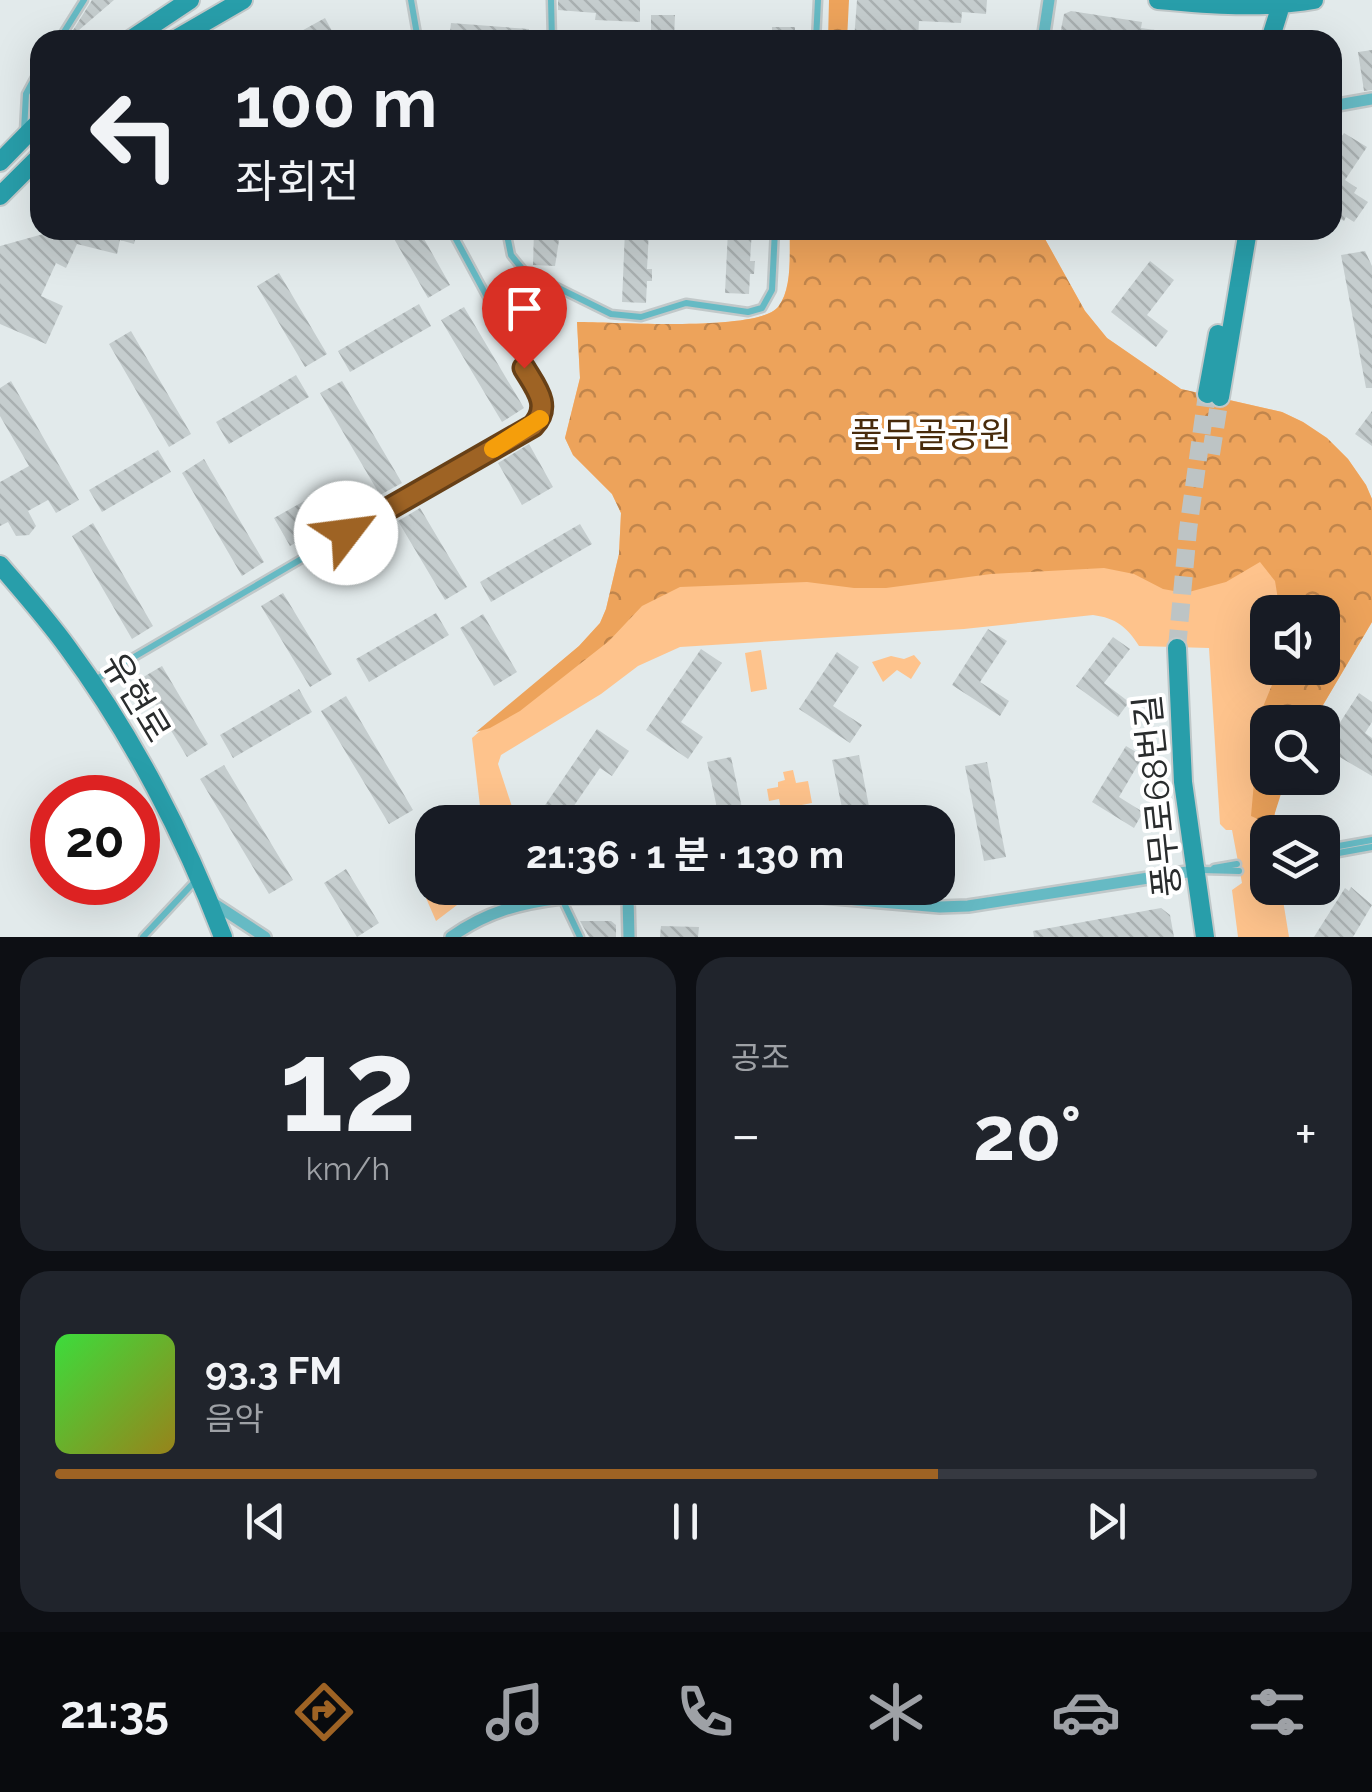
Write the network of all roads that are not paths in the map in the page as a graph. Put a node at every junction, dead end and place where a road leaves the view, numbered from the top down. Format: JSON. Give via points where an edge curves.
{"nodes":[{"id":1,"x":84,"y":0,"type":"edge"},
{"id":2,"x":190,"y":0,"type":"edge"},
{"id":3,"x":243,"y":0,"type":"edge"},
{"id":4,"x":411,"y":0,"type":"edge"},
{"id":5,"x":551,"y":0,"type":"edge"},
{"id":6,"x":818,"y":0,"type":"edge"},
{"id":7,"x":1050,"y":0,"type":"edge"},
{"id":8,"x":1158,"y":0,"type":"edge"},
{"id":9,"x":1314,"y":0,"type":"edge"},
{"id":10,"x":1282,"y":3,"type":"edge"},
{"id":11,"x":65,"y":30,"type":"edge"},
{"id":12,"x":145,"y":30,"type":"edge"},
{"id":13,"x":191,"y":30,"type":"edge"},
{"id":14,"x":416,"y":30,"type":"edge"},
{"id":15,"x":552,"y":30,"type":"edge"},
{"id":16,"x":816,"y":30,"type":"edge"},
{"id":17,"x":1045,"y":30,"type":"edge"},
{"id":18,"x":1273,"y":30,"type":"edge"},
{"id":19,"x":1280,"y":30,"type":"edge"},
{"id":20,"x":30,"y":87,"type":"edge"},
{"id":21,"x":1372,"y":99,"type":"edge"},
{"id":22,"x":1342,"y":104,"type":"edge"},
{"id":23,"x":30,"y":131,"type":"edge"},
{"id":24,"x":24,"y":137,"type":"junction"},
{"id":25,"x":0,"y":162,"type":"edge"},
{"id":26,"x":30,"y":166,"type":"edge"},
{"id":27,"x":0,"y":196,"type":"edge"},
{"id":28,"x":455,"y":240,"type":"edge"},
{"id":29,"x":508,"y":240,"type":"edge"},
{"id":30,"x":774,"y":240,"type":"edge"},
{"id":31,"x":1235,"y":240,"type":"edge"},
{"id":32,"x":1246,"y":240,"type":"edge"},
{"id":33,"x":0,"y":565,"type":"edge"},
{"id":34,"x":1182,"y":648,"type":"tunnel mouth"},
{"id":35,"x":92,"y":682,"type":"junction"},
{"id":36,"x":1372,"y":844,"type":"edge"},
{"id":37,"x":1340,"y":850,"type":"edge"},
{"id":38,"x":1238,"y":868,"type":"dead end"},
{"id":39,"x":1199,"y":870,"type":"junction"},
{"id":40,"x":198,"y":877,"type":"junction"},
{"id":41,"x":210,"y":901,"type":"junction"},
{"id":42,"x":522,"y":905,"type":"edge"},
{"id":43,"x":565,"y":905,"type":"edge"},
{"id":44,"x":628,"y":905,"type":"edge"},
{"id":45,"x":927,"y":905,"type":"edge"},
{"id":46,"x":143,"y":937,"type":"edge"},
{"id":47,"x":224,"y":937,"type":"edge"},
{"id":48,"x":265,"y":937,"type":"edge"},
{"id":49,"x":452,"y":937,"type":"edge"},
{"id":50,"x":580,"y":937,"type":"edge"},
{"id":51,"x":629,"y":937,"type":"edge"},
{"id":52,"x":1206,"y":937,"type":"edge"},
{"id":53,"x":1215,"y":937,"type":"edge"}],
"edges":[{"from":1,"to":11,"type":"lane"},
{"from":2,"to":12,"type":"street"},
{"from":3,"to":13,"type":"street"},
{"from":4,"to":14,"type":"lane"},
{"from":5,"to":15,"type":"lane"},
{"from":6,"to":16,"type":"lane"},
{"from":7,"to":17,"type":"street"},
{"from":8,"to":10,"type":"street"},
{"from":9,"to":10,"type":"street"},
{"from":10,"to":18,"type":"street"},
{"from":10,"to":19,"type":"street"},
{"from":20,"to":24,"type":"lane"},
{"from":21,"to":22,"type":"street"},
{"from":23,"to":24,"type":"street"},
{"from":24,"to":25,"type":"street"},
{"from":26,"to":27,"type":"street"},
{"from":28,"to":35,"type":"lane","via":[[541,397],[539,420]]},
{"from":29,"to":30,"type":"lane","via":[[511,256],[534,277],[611,314],[640,318],[686,303],[762,308],[772,290]]},
{"from":31,"to":32,"type":"street","via":[[1214,396]]},
{"from":33,"to":35,"type":"street","name":"유현로"},
{"from":34,"to":39,"type":"street","name":"풍무로68번길"},
{"from":35,"to":40,"type":"street","name":"유현로"},
{"from":36,"to":37,"type":"lane"},
{"from":38,"to":39,"type":"lane"},
{"from":39,"to":45,"type":"street","via":[[968,906]]},
{"from":39,"to":52,"type":"street","name":"풍무로68번길"},
{"from":39,"to":53,"type":"street","name":"풍무로68번길"},
{"from":40,"to":41,"type":"street","name":"유현로"},
{"from":40,"to":46,"type":"lane"},
{"from":41,"to":47,"type":"street","name":"유현로"},
{"from":41,"to":48,"type":"street"},
{"from":42,"to":49,"type":"street","via":[[490,914]]},
{"from":43,"to":50,"type":"lane"},
{"from":44,"to":51,"type":"street"}]}
